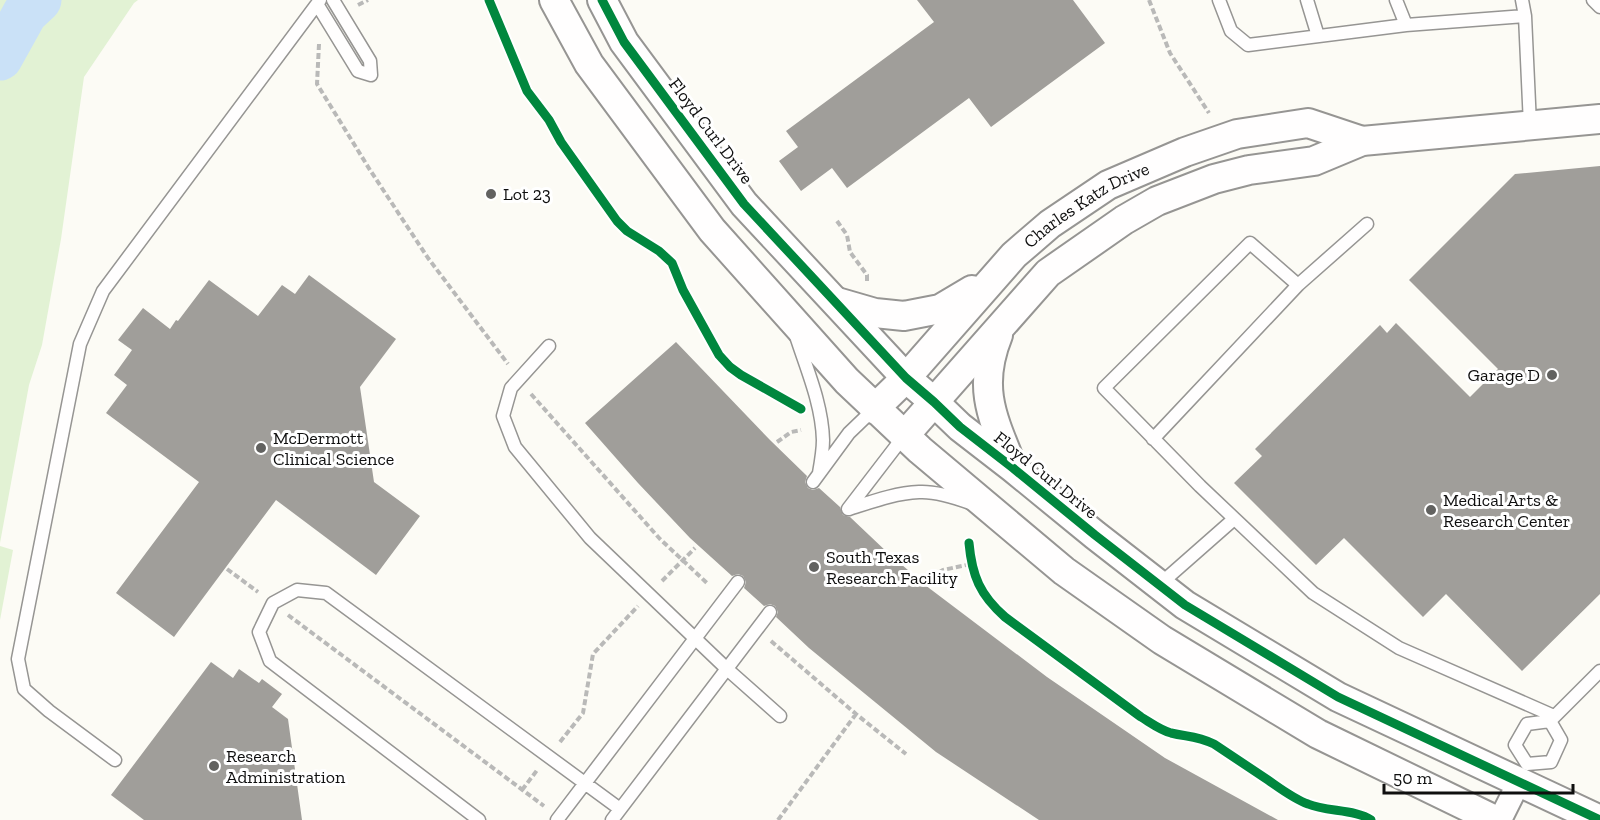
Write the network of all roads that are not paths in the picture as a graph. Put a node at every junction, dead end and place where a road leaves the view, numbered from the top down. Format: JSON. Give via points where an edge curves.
{"nodes":[{"id":1,"x":333,"y":0,"type":"edge"},
{"id":2,"x":554,"y":0,"type":"edge"},
{"id":3,"x":602,"y":0,"type":"edge"},
{"id":4,"x":1219,"y":0,"type":"edge"},
{"id":5,"x":1307,"y":0,"type":"edge"},
{"id":6,"x":1396,"y":0,"type":"edge"},
{"id":7,"x":1522,"y":0,"type":"edge"},
{"id":8,"x":1593,"y":0,"type":"edge"},
{"id":9,"x":319,"y":2,"type":"edge"},
{"id":10,"x":1600,"y":7,"type":"edge"},
{"id":11,"x":1525,"y":16,"type":"junction"},
{"id":12,"x":1406,"y":25,"type":"junction"},
{"id":13,"x":1318,"y":36,"type":"junction"},
{"id":14,"x":1600,"y":119,"type":"edge"},
{"id":15,"x":1530,"y":125,"type":"junction"},
{"id":16,"x":1362,"y":141,"type":"junction"},
{"id":17,"x":1367,"y":224,"type":"dead end"},
{"id":18,"x":995,"y":277,"type":"junction"},
{"id":19,"x":1298,"y":285,"type":"junction"},
{"id":20,"x":836,"y":302,"type":"junction"},
{"id":21,"x":790,"y":318,"type":"junction"},
{"id":22,"x":1003,"y":324,"type":"junction"},
{"id":23,"x":549,"y":346,"type":"dead end"},
{"id":24,"x":906,"y":378,"type":"junction"},
{"id":25,"x":934,"y":402,"type":"junction"},
{"id":26,"x":874,"y":409,"type":"junction"},
{"id":27,"x":904,"y":436,"type":"junction"},
{"id":28,"x":1153,"y":439,"type":"junction"},
{"id":29,"x":1013,"y":468,"type":"junction"},
{"id":30,"x":989,"y":509,"type":"junction"},
{"id":31,"x":1234,"y":519,"type":"junction"},
{"id":32,"x":738,"y":582,"type":"dead end"},
{"id":33,"x":1159,"y":585,"type":"junction"},
{"id":34,"x":770,"y":612,"type":"dead end"},
{"id":35,"x":695,"y":638,"type":"junction"},
{"id":36,"x":727,"y":669,"type":"junction"},
{"id":37,"x":1600,"y":671,"type":"edge"},
{"id":38,"x":780,"y":716,"type":"dead end"},
{"id":39,"x":1552,"y":719,"type":"junction"},
{"id":40,"x":115,"y":760,"type":"dead end"},
{"id":41,"x":1523,"y":773,"type":"junction"},
{"id":42,"x":585,"y":783,"type":"junction"},
{"id":43,"x":616,"y":817,"type":"edge"},
{"id":44,"x":558,"y":819,"type":"edge"},
{"id":45,"x":479,"y":820,"type":"edge"},
{"id":46,"x":1498,"y":820,"type":"edge"},
{"id":47,"x":1600,"y":820,"type":"edge"}],
"edges":[{"from":1,"to":9,"type":"lane","via":[[370,62],[370,75],[358,71]]},
{"from":2,"to":21,"type":"street","via":[[589,64],[712,230]]},
{"from":3,"to":20,"type":"street","name":"Floyd Curl Drive","via":[[624,42],[744,204]]},
{"from":4,"to":13,"type":"lane","via":[[1231,31],[1248,45]]},
{"from":5,"to":13,"type":"lane"},
{"from":6,"to":12,"type":"lane"},
{"from":7,"to":11,"type":"lane"},
{"from":8,"to":10,"type":"lane"},
{"from":9,"to":40,"type":"lane","via":[[103,291],[80,344],[18,659],[24,688]]},
{"from":11,"to":12,"type":"lane"},
{"from":11,"to":15,"type":"lane"},
{"from":12,"to":13,"type":"lane"},
{"from":14,"to":15,"type":"street","name":"Charles Katz Drive"},
{"from":15,"to":16,"type":"street","name":"Charles Katz Drive"},
{"from":16,"to":18,"type":"street","name":"Charles Katz Drive","via":[[1308,123],[1237,134],[1185,152],[1108,185],[1050,224]]},
{"from":16,"to":22,"type":"street","name":"Charles Katz Drive","via":[[1314,161],[1214,179],[1157,201],[1048,273]]},
{"from":17,"to":19,"type":"lane"},
{"from":18,"to":20,"type":"street","via":[[940,309],[904,316]]},
{"from":18,"to":24,"type":"street","name":"Charles Katz Drive"},
{"from":19,"to":28,"type":"lane"},
{"from":19,"to":28,"type":"lane","via":[[1250,243],[1104,388]]},
{"from":20,"to":24,"type":"street","name":"Floyd Curl Drive"},
{"from":21,"to":26,"type":"street"},
{"from":21,"to":26,"type":"lane","via":[[821,418],[823,442],[816,478],[849,433]]},
{"from":22,"to":25,"type":"street","name":"Charles Katz Drive"},
{"from":22,"to":29,"type":"street","via":[[990,355],[987,385],[998,432]]},
{"from":23,"to":35,"type":"lane","via":[[511,388],[503,416],[515,447],[590,538]]},
{"from":24,"to":25,"type":"street","name":"Floyd Curl Drive"},
{"from":24,"to":26,"type":"street","name":"Charles Katz Drive"},
{"from":25,"to":27,"type":"street","name":"Charles Katz Drive"},
{"from":25,"to":29,"type":"street","name":"Floyd Curl Drive"},
{"from":26,"to":27,"type":"street"},
{"from":27,"to":30,"type":"street"},
{"from":27,"to":30,"type":"lane","via":[[847,511],[886,497],[919,492],[947,495]]},
{"from":28,"to":31,"type":"lane"},
{"from":29,"to":33,"type":"street","name":"Floyd Curl Drive"},
{"from":30,"to":46,"type":"street","via":[[1064,571],[1162,640],[1317,734]]},
{"from":31,"to":33,"type":"lane"},
{"from":31,"to":39,"type":"lane","via":[[1313,593],[1399,648]]},
{"from":32,"to":35,"type":"lane"},
{"from":33,"to":41,"type":"street","name":"Floyd Curl Drive","via":[[1185,605],[1338,697]]},
{"from":34,"to":36,"type":"lane"},
{"from":35,"to":36,"type":"lane"},
{"from":35,"to":42,"type":"lane"},
{"from":36,"to":38,"type":"lane"},
{"from":36,"to":43,"type":"lane"},
{"from":37,"to":39,"type":"lane"},
{"from":39,"to":41,"type":"lane","via":[[1561,740],[1551,762]]},
{"from":39,"to":41,"type":"lane","via":[[1527,724],[1515,745]]},
{"from":41,"to":46,"type":"street"},
{"from":41,"to":47,"type":"street","name":"Floyd Curl Drive"},
{"from":42,"to":43,"type":"lane"},
{"from":42,"to":44,"type":"lane"},
{"from":42,"to":45,"type":"lane","via":[[326,593],[297,590],[273,603],[259,632],[270,661]]}]}
